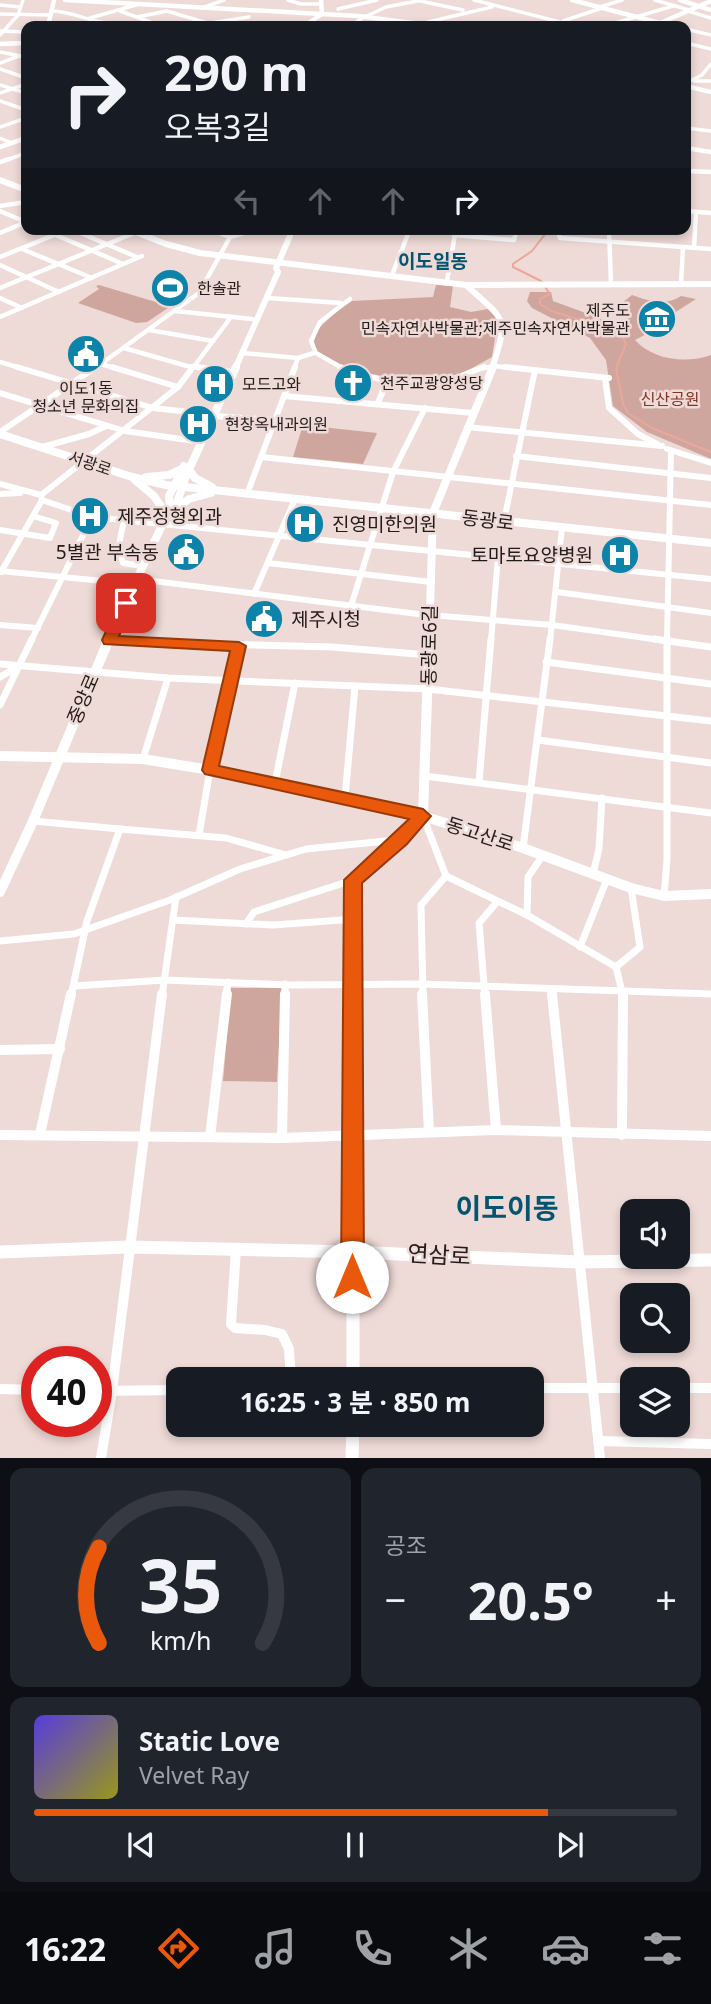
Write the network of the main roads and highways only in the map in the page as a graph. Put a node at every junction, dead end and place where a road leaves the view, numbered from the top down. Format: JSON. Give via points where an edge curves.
{"nodes":[{"id":1,"x":65,"y":0,"type":"edge"},
{"id":2,"x":73,"y":0,"type":"edge"},
{"id":3,"x":572,"y":0,"type":"edge"},
{"id":4,"x":680,"y":0,"type":"edge"},
{"id":5,"x":711,"y":1,"type":"edge"},
{"id":6,"x":115,"y":2,"type":"edge"},
{"id":7,"x":321,"y":6,"type":"edge"},
{"id":8,"x":698,"y":7,"type":"junction"},
{"id":9,"x":52,"y":8,"type":"edge"},
{"id":10,"x":711,"y":10,"type":"edge"},
{"id":11,"x":303,"y":13,"type":"junction"},
{"id":12,"x":346,"y":15,"type":"junction"},
{"id":13,"x":313,"y":21,"type":"junction"},
{"id":14,"x":400,"y":21,"type":"edge"},
{"id":15,"x":652,"y":21,"type":"edge"},
{"id":16,"x":665,"y":21,"type":"edge"},
{"id":17,"x":21,"y":43,"type":"edge"},
{"id":18,"x":0,"y":44,"type":"edge"},
{"id":19,"x":691,"y":86,"type":"edge"},
{"id":20,"x":711,"y":92,"type":"edge"},
{"id":21,"x":21,"y":140,"type":"edge"},
{"id":22,"x":0,"y":147,"type":"edge"},
{"id":23,"x":691,"y":149,"type":"edge"},
{"id":24,"x":711,"y":152,"type":"edge"},
{"id":25,"x":0,"y":180,"type":"edge"},
{"id":26,"x":21,"y":188,"type":"edge"},
{"id":27,"x":144,"y":235,"type":"edge"},
{"id":28,"x":290,"y":235,"type":"edge"},
{"id":29,"x":279,"y":261,"type":"junction"},
{"id":30,"x":276,"y":270,"type":"junction"},
{"id":31,"x":711,"y":284,"type":"edge"},
{"id":32,"x":466,"y":285,"type":"junction"},
{"id":33,"x":211,"y":415,"type":"junction"},
{"id":34,"x":0,"y":433,"type":"edge"},
{"id":35,"x":186,"y":469,"type":"junction"},
{"id":36,"x":132,"y":477,"type":"junction"},
{"id":37,"x":177,"y":486,"type":"junction"},
{"id":38,"x":229,"y":492,"type":"junction"},
{"id":39,"x":433,"y":513,"type":"junction"},
{"id":40,"x":167,"y":515,"type":"junction"},
{"id":41,"x":711,"y":543,"type":"edge"},
{"id":42,"x":60,"y":755,"type":"junction"},
{"id":43,"x":0,"y":756,"type":"edge"},
{"id":44,"x":423,"y":816,"type":"junction"},
{"id":45,"x":5,"y":871,"type":"edge"},
{"id":46,"x":0,"y":892,"type":"edge"},
{"id":47,"x":711,"y":894,"type":"edge"},
{"id":48,"x":0,"y":1252,"type":"edge"},
{"id":49,"x":352,"y":1252,"type":"junction"},
{"id":50,"x":711,"y":1260,"type":"edge"},
{"id":51,"x":353,"y":1367,"type":"edge"},
{"id":52,"x":353,"y":1437,"type":"edge"},
{"id":53,"x":352,"y":1458,"type":"edge"}],
"edges":[{"from":1,"to":2,"type":"main road"},
{"from":2,"to":6,"type":"main road"},
{"from":2,"to":9,"type":"main road"},
{"from":3,"to":15,"type":"main road"},
{"from":4,"to":8,"type":"main road"},
{"from":5,"to":8,"type":"main road"},
{"from":6,"to":11,"type":"main road"},
{"from":7,"to":11,"type":"main road"},
{"from":7,"to":12,"type":"main road"},
{"from":7,"to":13,"type":"main road"},
{"from":8,"to":10,"type":"main road"},
{"from":8,"to":16,"type":"main road"},
{"from":11,"to":13,"type":"main road"},
{"from":12,"to":13,"type":"main road"},
{"from":12,"to":14,"type":"main road"},
{"from":17,"to":18,"type":"main road"},
{"from":19,"to":20,"type":"main road"},
{"from":21,"to":22,"type":"main road"},
{"from":23,"to":24,"type":"main road"},
{"from":25,"to":26,"type":"main road"},
{"from":27,"to":29,"type":"main road","via":[[188,251]]},
{"from":28,"to":29,"type":"main road","name":"중앙로"},
{"from":29,"to":30,"type":"main road","name":"중앙로"},
{"from":29,"to":32,"type":"main road"},
{"from":30,"to":33,"type":"main road","name":"중앙로"},
{"from":30,"to":33,"type":"main road","name":"중앙로","via":[[268,298]]},
{"from":31,"to":32,"type":"main road"},
{"from":32,"to":39,"type":"main road","name":"동광로6길","via":[[503,320],[503,332],[494,366]]},
{"from":33,"to":35,"type":"main road","name":"중앙로"},
{"from":33,"to":35,"type":"main road","name":"중앙로","via":[[195,441]]},
{"from":34,"to":36,"type":"main road","name":"서광로"},
{"from":35,"to":36,"type":"main road"},
{"from":35,"to":37,"type":"main road","name":"중앙로"},
{"from":35,"to":38,"type":"main road","via":[[207,485]]},
{"from":36,"to":37,"type":"main road","name":"서광로"},
{"from":36,"to":40,"type":"main road","via":[[158,500]]},
{"from":37,"to":38,"type":"main road","name":"동광로"},
{"from":37,"to":40,"type":"main road","name":"중앙로","via":[[177,503]]},
{"from":38,"to":39,"type":"main road","name":"동광로"},
{"from":38,"to":40,"type":"main road","via":[[199,495]]},
{"from":39,"to":41,"type":"main road","name":"동광로"},
{"from":39,"to":44,"type":"main road","name":"동광로6길"},
{"from":40,"to":42,"type":"main road","name":"중앙로"},
{"from":42,"to":43,"type":"main road","name":"동고산로"},
{"from":42,"to":44,"type":"main road","name":"동고산로","via":[[143,759],[210,770]]},
{"from":42,"to":45,"type":"main road","name":"중앙로","via":[[33,821]]},
{"from":44,"to":47,"type":"main road","name":"동고산로","via":[[631,888],[664,896]]},
{"from":44,"to":49,"type":"main road","via":[[353,880]]},
{"from":45,"to":46,"type":"main road","name":"중앙로"},
{"from":48,"to":49,"type":"main road","name":"연삼로","via":[[129,1247]]},
{"from":49,"to":50,"type":"main road","name":"연삼로","via":[[579,1262]]},
{"from":49,"to":51,"type":"main road"},
{"from":52,"to":53,"type":"main road"}]}
